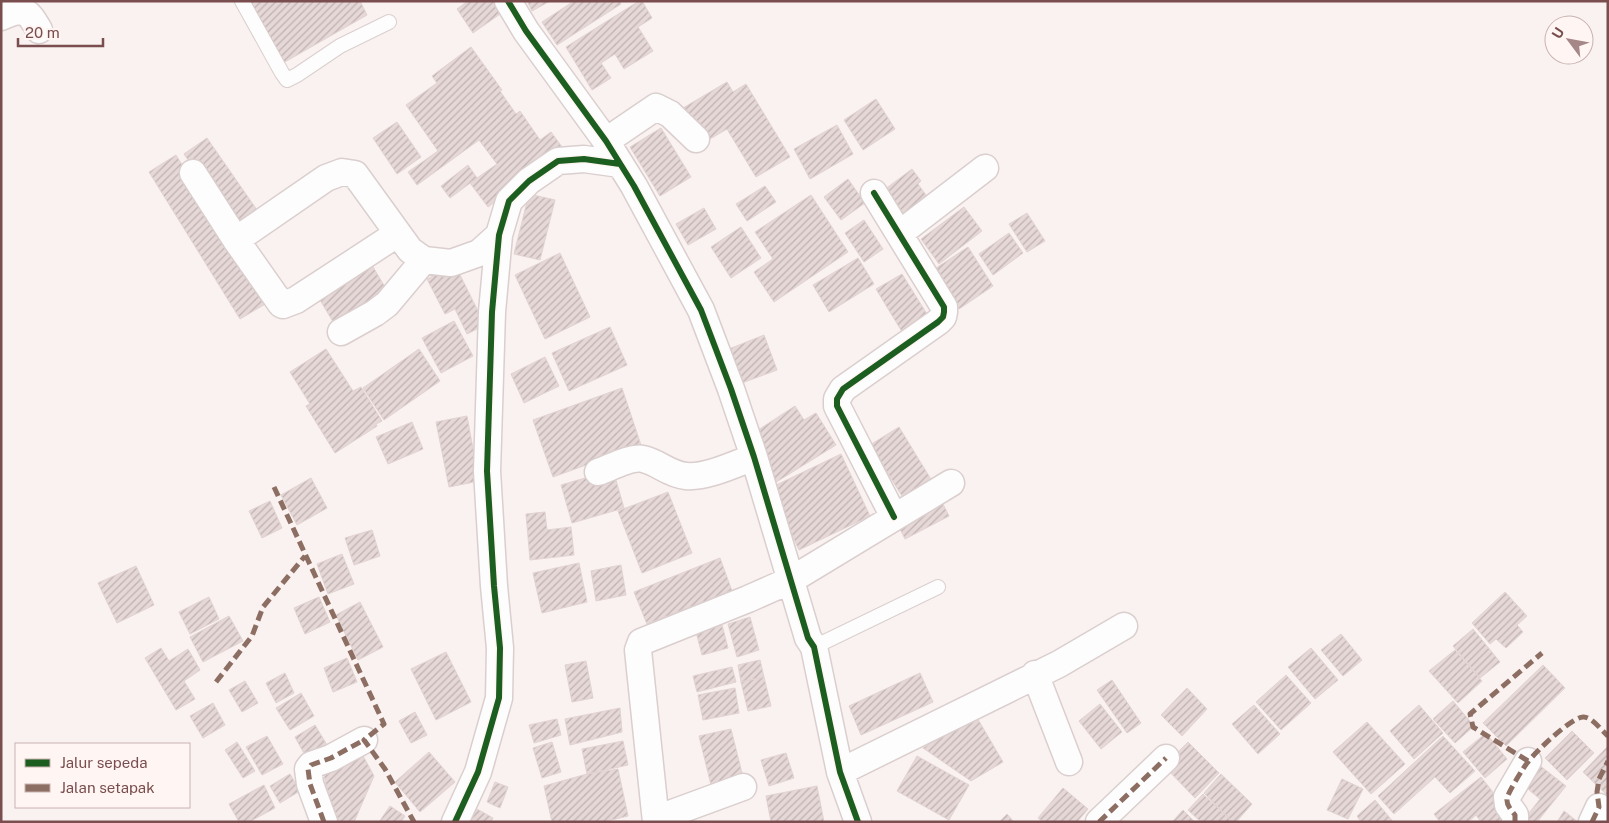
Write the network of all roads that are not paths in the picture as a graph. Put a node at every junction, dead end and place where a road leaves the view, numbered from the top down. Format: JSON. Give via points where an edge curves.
{"nodes":[{"id":1,"x":242,"y":1,"type":"edge"},
{"id":2,"x":508,"y":1,"type":"edge"},
{"id":3,"x":1,"y":17,"type":"edge"},
{"id":4,"x":390,"y":22,"type":"dead end"},
{"id":5,"x":39,"y":30,"type":"dead end"},
{"id":6,"x":696,"y":139,"type":"dead end"},
{"id":7,"x":606,"y":142,"type":"junction"},
{"id":8,"x":620,"y":164,"type":"junction"},
{"id":9,"x":985,"y":168,"type":"dead end"},
{"id":10,"x":194,"y":173,"type":"dead end"},
{"id":11,"x":874,"y":193,"type":"dead end"},
{"id":12,"x":397,"y":234,"type":"junction"},
{"id":13,"x":899,"y":234,"type":"junction"},
{"id":14,"x":499,"y":235,"type":"junction"},
{"id":15,"x":236,"y":240,"type":"junction"},
{"id":16,"x":424,"y":260,"type":"junction"},
{"id":17,"x":341,"y":332,"type":"dead end"},
{"id":18,"x":754,"y":457,"type":"junction"},
{"id":19,"x":598,"y":472,"type":"dead end"},
{"id":20,"x":951,"y":483,"type":"dead end"},
{"id":21,"x":894,"y":517,"type":"junction"},
{"id":22,"x":791,"y":580,"type":"junction"},
{"id":23,"x":938,"y":587,"type":"dead end"},
{"id":24,"x":1124,"y":626,"type":"dead end"},
{"id":25,"x":814,"y":647,"type":"junction"},
{"id":26,"x":1035,"y":674,"type":"junction"},
{"id":27,"x":364,"y":740,"type":"dead end"},
{"id":28,"x":1166,"y":758,"type":"dead end"},
{"id":29,"x":1528,"y":761,"type":"dead end"},
{"id":30,"x":1069,"y":762,"type":"dead end"},
{"id":31,"x":840,"y":772,"type":"junction"},
{"id":32,"x":743,"y":787,"type":"dead end"},
{"id":33,"x":656,"y":820,"type":"edge"},
{"id":34,"x":861,"y":820,"type":"edge"},
{"id":35,"x":324,"y":822,"type":"edge"},
{"id":36,"x":455,"y":822,"type":"edge"},
{"id":37,"x":1099,"y":822,"type":"edge"},
{"id":38,"x":1515,"y":822,"type":"edge"}],
"edges":[{"from":1,"to":4,"type":"lane","via":[[287,80],[340,46]]},
{"from":2,"to":7,"type":"street"},
{"from":3,"to":5,"type":"street","via":[[23,10],[31,15]]},
{"from":6,"to":7,"type":"street","via":[[670,114],[656,108]]},
{"from":7,"to":8,"type":"street"},
{"from":8,"to":14,"type":"street","via":[[584,159],[558,161],[529,181],[509,201]]},
{"from":8,"to":18,"type":"street","via":[[701,310]]},
{"from":9,"to":13,"type":"street"},
{"from":10,"to":15,"type":"street"},
{"from":11,"to":13,"type":"street"},
{"from":12,"to":15,"type":"street","via":[[355,174],[342,172],[326,178]]},
{"from":12,"to":15,"type":"street","via":[[286,305],[281,304]]},
{"from":12,"to":16,"type":"street","via":[[410,250]]},
{"from":13,"to":21,"type":"street","via":[[944,307],[942,317],[843,389],[837,399],[837,406]]},
{"from":14,"to":16,"type":"street","via":[[479,253],[451,263]]},
{"from":14,"to":36,"type":"street","via":[[492,312],[487,471],[500,648],[499,698],[478,772]]},
{"from":16,"to":17,"type":"street","via":[[387,304]]},
{"from":18,"to":19,"type":"street","via":[[695,476],[672,473],[634,458]]},
{"from":18,"to":22,"type":"street"},
{"from":20,"to":21,"type":"street"},
{"from":21,"to":22,"type":"street"},
{"from":22,"to":25,"type":"street","via":[[808,638]]},
{"from":22,"to":33,"type":"street","via":[[644,640],[639,645]]},
{"from":23,"to":25,"type":"lane"},
{"from":24,"to":26,"type":"street","via":[[1059,664]]},
{"from":25,"to":31,"type":"street"},
{"from":26,"to":30,"type":"street"},
{"from":26,"to":31,"type":"street"},
{"from":27,"to":35,"type":"street","via":[[308,769]]},
{"from":28,"to":37,"type":"street"},
{"from":29,"to":38,"type":"street","via":[[1507,797]]},
{"from":31,"to":34,"type":"street"},
{"from":32,"to":33,"type":"street"}]}
